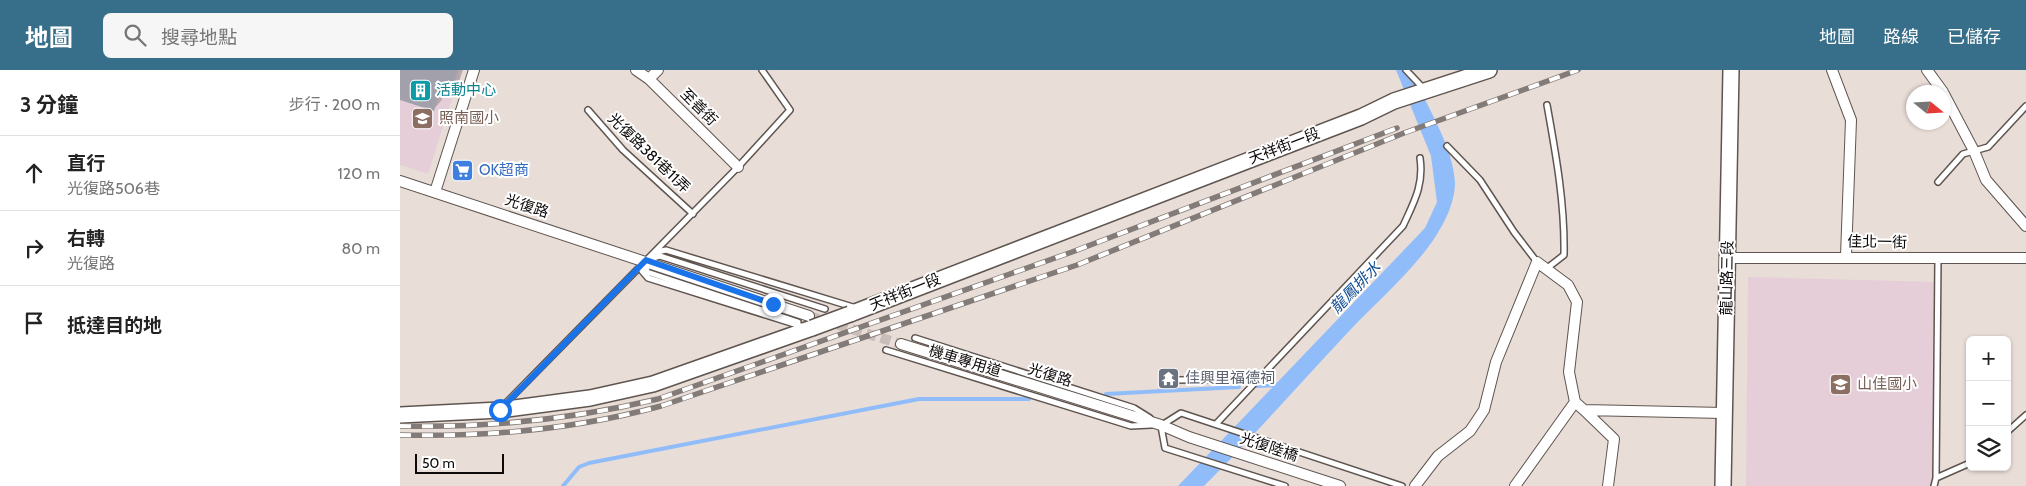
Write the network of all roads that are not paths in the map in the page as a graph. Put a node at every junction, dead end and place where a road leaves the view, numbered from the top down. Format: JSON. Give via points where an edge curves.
{"nodes":[{"id":1,"x":474,"y":70,"type":"edge"},
{"id":2,"x":636,"y":70,"type":"edge"},
{"id":3,"x":658,"y":70,"type":"edge"},
{"id":4,"x":762,"y":70,"type":"edge"},
{"id":5,"x":1406,"y":70,"type":"edge"},
{"id":6,"x":1489,"y":70,"type":"edge"},
{"id":7,"x":1730,"y":70,"type":"edge"},
{"id":8,"x":1832,"y":70,"type":"edge"},
{"id":9,"x":1927,"y":70,"type":"edge"},
{"id":10,"x":649,"y":79,"type":"junction"},
{"id":11,"x":1937,"y":85,"type":"edge"},
{"id":12,"x":1426,"y":91,"type":"junction"},
{"id":13,"x":1547,"y":105,"type":"dead end"},
{"id":14,"x":2026,"y":106,"type":"edge"},
{"id":15,"x":1951,"y":108,"type":"edge"},
{"id":16,"x":588,"y":110,"type":"dead end"},
{"id":17,"x":1448,"y":146,"type":"dead end"},
{"id":18,"x":1974,"y":151,"type":"junction"},
{"id":19,"x":1420,"y":158,"type":"dead end"},
{"id":20,"x":738,"y":167,"type":"junction"},
{"id":21,"x":400,"y":181,"type":"edge"},
{"id":22,"x":1938,"y":182,"type":"dead end"},
{"id":23,"x":435,"y":192,"type":"junction"},
{"id":24,"x":693,"y":214,"type":"junction"},
{"id":25,"x":2026,"y":226,"type":"edge"},
{"id":26,"x":1846,"y":256,"type":"junction"},
{"id":27,"x":1728,"y":258,"type":"junction"},
{"id":28,"x":1938,"y":258,"type":"junction"},
{"id":29,"x":2026,"y":258,"type":"edge"},
{"id":30,"x":646,"y":260,"type":"junction"},
{"id":31,"x":1537,"y":262,"type":"junction"},
{"id":32,"x":1546,"y":269,"type":"junction"},
{"id":33,"x":826,"y":309,"type":"dead end"},
{"id":34,"x":855,"y":311,"type":"junction"},
{"id":35,"x":807,"y":323,"type":"junction"},
{"id":36,"x":915,"y":338,"type":"dead end"},
{"id":37,"x":901,"y":344,"type":"tunnel mouth"},
{"id":38,"x":886,"y":350,"type":"dead end"},
{"id":39,"x":1258,"y":379,"type":"junction"},
{"id":40,"x":1176,"y":380,"type":"dead end"},
{"id":41,"x":1575,"y":402,"type":"junction"},
{"id":42,"x":500,"y":410,"type":"junction"},
{"id":43,"x":1584,"y":410,"type":"junction"},
{"id":44,"x":1724,"y":413,"type":"junction"},
{"id":45,"x":400,"y":414,"type":"edge"},
{"id":46,"x":2026,"y":415,"type":"edge"},
{"id":47,"x":1216,"y":424,"type":"junction"},
{"id":48,"x":1161,"y":425,"type":"junction"},
{"id":49,"x":2011,"y":428,"type":"edge"},
{"id":50,"x":1189,"y":437,"type":"joint"},
{"id":51,"x":1966,"y":465,"type":"edge"},
{"id":52,"x":1936,"y":478,"type":"junction"},
{"id":53,"x":1286,"y":486,"type":"edge"},
{"id":54,"x":1340,"y":486,"type":"edge"},
{"id":55,"x":1402,"y":486,"type":"edge"},
{"id":56,"x":1415,"y":486,"type":"edge"},
{"id":57,"x":1515,"y":486,"type":"edge"},
{"id":58,"x":1608,"y":486,"type":"edge"},
{"id":59,"x":1723,"y":486,"type":"edge"},
{"id":60,"x":1934,"y":486,"type":"edge"}],
"edges":[{"from":1,"to":23,"type":"street"},
{"from":2,"to":10,"type":"street","name":"至善街"},
{"from":3,"to":10,"type":"street"},
{"from":4,"to":20,"type":"lane","via":[[790,110]]},
{"from":5,"to":12,"type":"lane"},
{"from":6,"to":12,"type":"street"},
{"from":7,"to":27,"type":"street","name":"龍山路三段"},
{"from":8,"to":26,"type":"street","via":[[1850,120]]},
{"from":9,"to":11,"type":"street"},
{"from":10,"to":20,"type":"street","name":"至善街"},
{"from":12,"to":34,"type":"street","name":"天祥街一段"},
{"from":13,"to":32,"type":"lane","via":[[1561,181],[1564,255]]},
{"from":14,"to":18,"type":"lane","via":[[1988,147]]},
{"from":15,"to":18,"type":"street"},
{"from":16,"to":24,"type":"lane","name":"光復路381巷11弄","via":[[623,150]]},
{"from":17,"to":31,"type":"lane","via":[[1480,180]]},
{"from":18,"to":22,"type":"lane","via":[[1963,154]]},
{"from":18,"to":25,"type":"street","via":[[1986,180]]},
{"from":19,"to":39,"type":"lane","via":[[1419,193],[1403,226]]},
{"from":20,"to":24,"type":"lane"},
{"from":21,"to":23,"type":"street","name":"光復路"},
{"from":23,"to":30,"type":"street","name":"光復路"},
{"from":24,"to":30,"type":"lane"},
{"from":26,"to":27,"type":"street","name":"佳北一街"},
{"from":26,"to":28,"type":"street","name":"佳北一街"},
{"from":27,"to":44,"type":"street","name":"龍山路三段"},
{"from":28,"to":29,"type":"street","name":"佳北一街"},
{"from":28,"to":52,"type":"lane"},
{"from":30,"to":33,"type":"lane","via":[[660,256]]},
{"from":30,"to":34,"type":"lane","via":[[666,250]]},
{"from":30,"to":35,"type":"street","name":"光復路"},
{"from":30,"to":35,"type":"lane","via":[[642,271],[648,278]]},
{"from":30,"to":42,"type":"lane"},
{"from":31,"to":32,"type":"street"},
{"from":31,"to":56,"type":"street","via":[[1496,362],[1484,410],[1470,431],[1438,456]]},
{"from":32,"to":41,"type":"street","via":[[1568,285],[1577,302],[1569,372]]},
{"from":34,"to":35,"type":"street","name":"天祥街一段","bridge":true},
{"from":35,"to":42,"type":"street","name":"天祥街一段","via":[[653,384],[590,398]]},
{"from":36,"to":48,"type":"lane","name":"機車專用道","via":[[1134,408]]},
{"from":37,"to":48,"type":"street","name":"光復路"},
{"from":38,"to":48,"type":"lane","name":"機車專用道","via":[[1131,426]]},
{"from":39,"to":40,"type":"lane"},
{"from":39,"to":47,"type":"lane"},
{"from":41,"to":43,"type":"street"},
{"from":41,"to":57,"type":"street"},
{"from":42,"to":45,"type":"street","name":"天祥街一段"},
{"from":43,"to":44,"type":"street"},
{"from":43,"to":58,"type":"street","via":[[1614,439]]},
{"from":44,"to":59,"type":"street","name":"龍山路三段"},
{"from":46,"to":49,"type":"lane"},
{"from":47,"to":48,"type":"lane","via":[[1182,413]]},
{"from":47,"to":55,"type":"lane"},
{"from":48,"to":50,"type":"street","name":"光復路"},
{"from":48,"to":53,"type":"lane","via":[[1165,448]]},
{"from":50,"to":54,"type":"street","name":"光復陸橋"},
{"from":51,"to":52,"type":"lane"},
{"from":52,"to":60,"type":"lane"}]}
